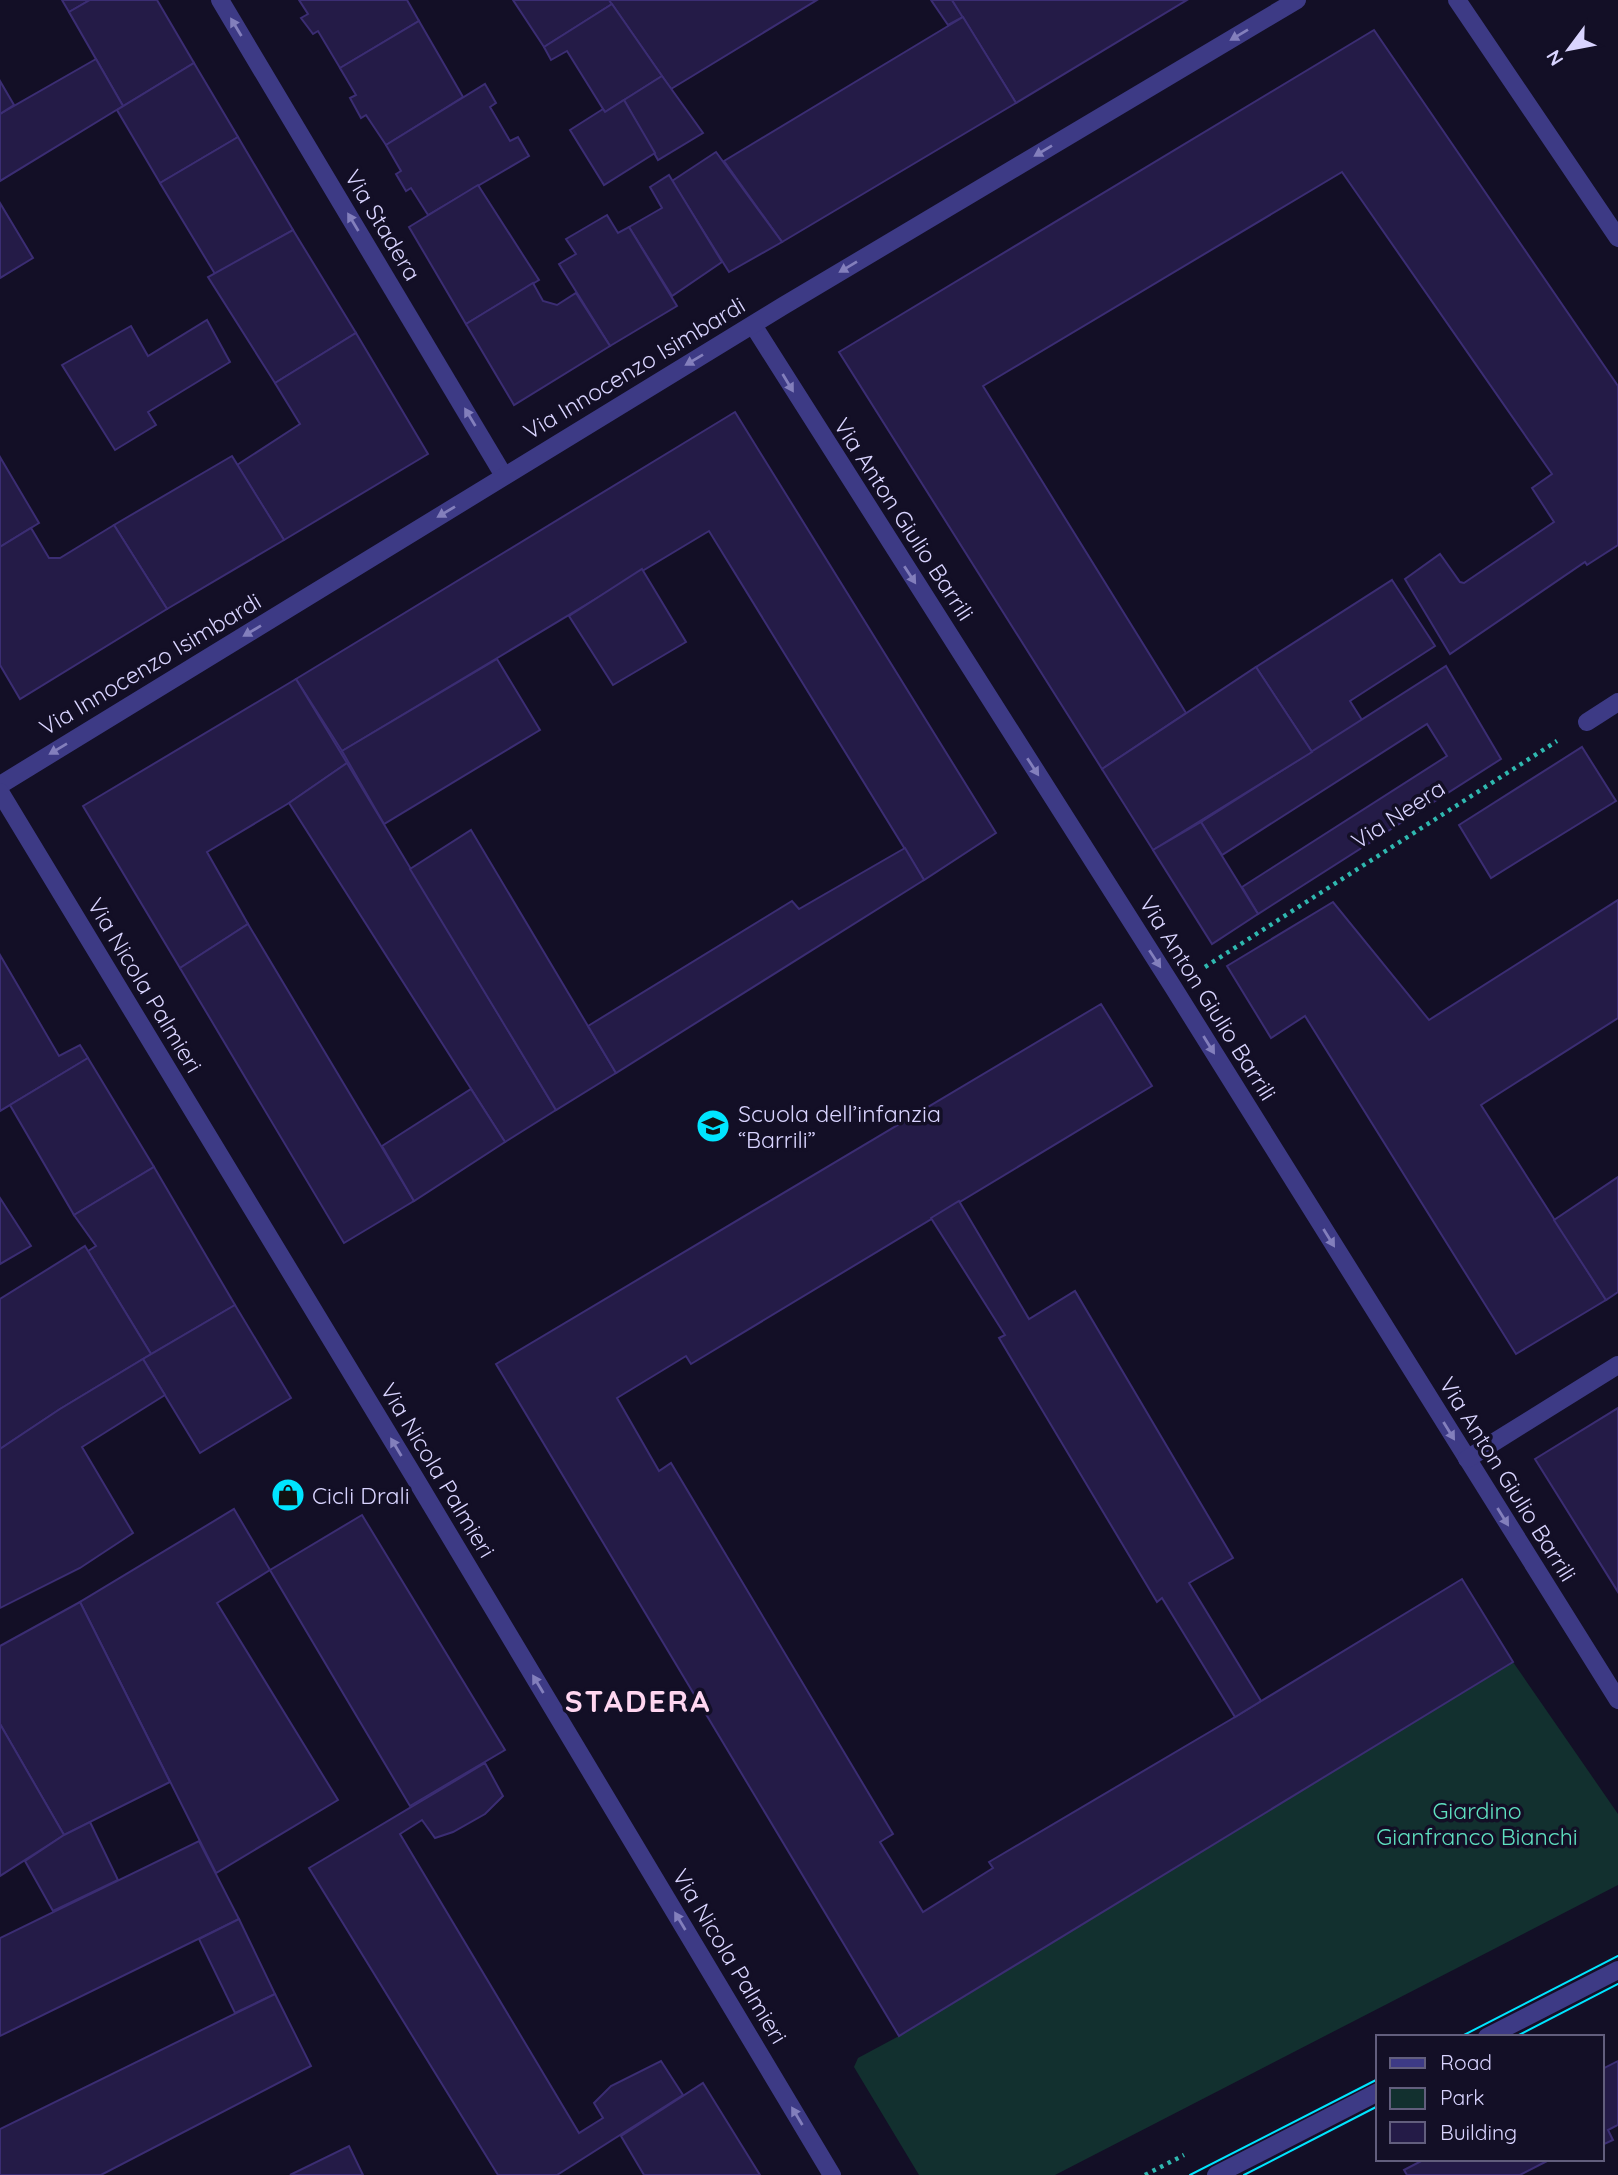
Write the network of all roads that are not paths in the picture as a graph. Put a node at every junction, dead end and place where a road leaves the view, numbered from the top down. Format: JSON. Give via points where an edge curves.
{"nodes":[{"id":1,"x":220,"y":0,"type":"edge"},
{"id":2,"x":1297,"y":0,"type":"edge"},
{"id":3,"x":1457,"y":0,"type":"edge"},
{"id":4,"x":1618,"y":238,"type":"edge"},
{"id":5,"x":753,"y":325,"type":"junction"},
{"id":6,"x":504,"y":476,"type":"junction"},
{"id":7,"x":1618,"y":702,"type":"edge"},
{"id":8,"x":1587,"y":722,"type":"road end"},
{"id":9,"x":0,"y":785,"type":"edge"},
{"id":10,"x":0,"y":792,"type":"edge"},
{"id":11,"x":1618,"y":1365,"type":"edge"},
{"id":12,"x":1467,"y":1459,"type":"junction"},
{"id":13,"x":1618,"y":1700,"type":"edge"},
{"id":14,"x":1618,"y":1970,"type":"edge"},
{"id":15,"x":1491,"y":2035,"type":"edge"},
{"id":16,"x":1376,"y":2093,"type":"edge"},
{"id":17,"x":832,"y":2175,"type":"edge"},
{"id":18,"x":1216,"y":2175,"type":"edge"}],
"edges":[{"from":6,"to":1,"type":"street","name":"Via Stadera","one_way":true},
{"from":2,"to":5,"type":"street","name":"Via Innocenzo Isimbardi","one_way":true},
{"from":3,"to":4,"type":"street"},
{"from":5,"to":6,"type":"street","name":"Via Innocenzo Isimbardi","one_way":true},
{"from":5,"to":12,"type":"street","name":"Via Anton Giulio Barrili","one_way":true},
{"from":6,"to":9,"type":"street","name":"Via Innocenzo Isimbardi","one_way":true},
{"from":7,"to":8,"type":"street"},
{"from":17,"to":10,"type":"street","name":"Via Nicola Palmieri","one_way":true},
{"from":11,"to":12,"type":"street"},
{"from":12,"to":13,"type":"street","name":"Via Anton Giulio Barrili","one_way":true},
{"from":14,"to":15,"type":"street"},
{"from":16,"to":18,"type":"street"}]}
